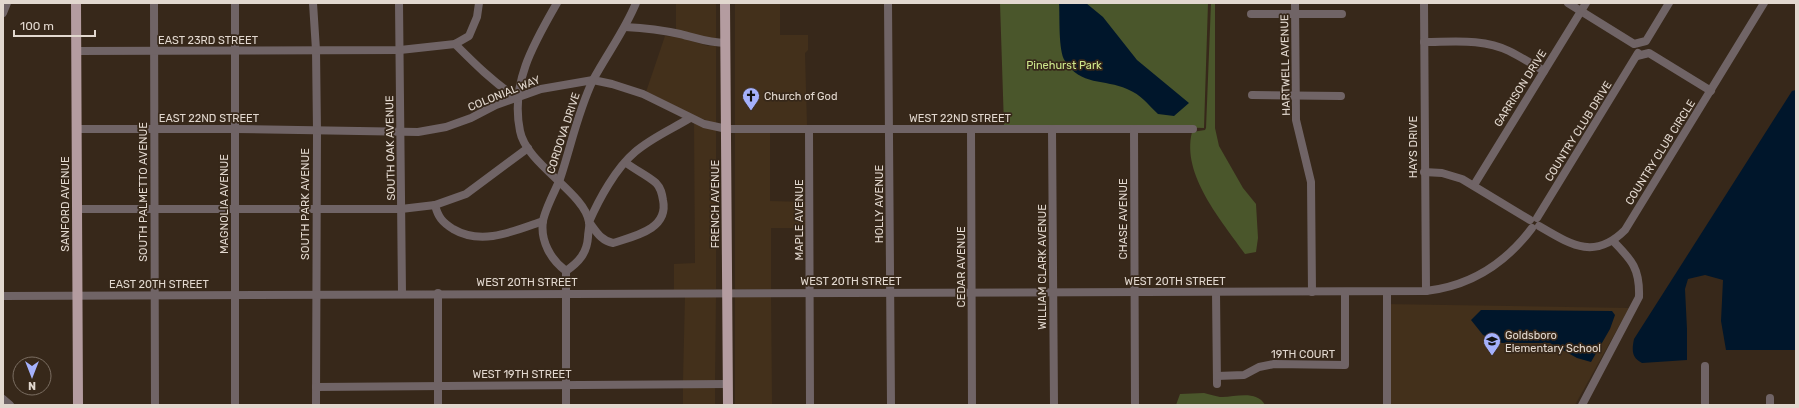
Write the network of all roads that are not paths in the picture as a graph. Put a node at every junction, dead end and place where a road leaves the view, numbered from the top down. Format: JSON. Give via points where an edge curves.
{"nodes":[{"id":1,"x":7,"y":3,"type":"edge"},
{"id":2,"x":76,"y":3,"type":"edge"},
{"id":3,"x":154,"y":3,"type":"edge"},
{"id":4,"x":236,"y":3,"type":"edge"},
{"id":5,"x":313,"y":3,"type":"edge"},
{"id":6,"x":400,"y":3,"type":"edge"},
{"id":7,"x":479,"y":3,"type":"edge"},
{"id":8,"x":557,"y":3,"type":"edge"},
{"id":9,"x":636,"y":3,"type":"edge"},
{"id":10,"x":725,"y":3,"type":"edge"},
{"id":11,"x":888,"y":3,"type":"edge"},
{"id":12,"x":1295,"y":3,"type":"edge"},
{"id":13,"x":1424,"y":3,"type":"edge"},
{"id":14,"x":1568,"y":3,"type":"edge"},
{"id":15,"x":1586,"y":3,"type":"edge"},
{"id":16,"x":1670,"y":3,"type":"edge"},
{"id":17,"x":1764,"y":3,"type":"edge"},
{"id":18,"x":1581,"y":11,"type":"junction"},
{"id":19,"x":3,"y":13,"type":"edge"},
{"id":20,"x":1251,"y":14,"type":"dead end"},
{"id":21,"x":1296,"y":14,"type":"junction"},
{"id":22,"x":1342,"y":14,"type":"dead end"},
{"id":23,"x":625,"y":27,"type":"junction"},
{"id":24,"x":1424,"y":42,"type":"junction"},
{"id":25,"x":726,"y":43,"type":"junction"},
{"id":26,"x":455,"y":44,"type":"junction"},
{"id":27,"x":1642,"y":48,"type":"junction"},
{"id":28,"x":316,"y":50,"type":"junction"},
{"id":29,"x":400,"y":50,"type":"junction"},
{"id":30,"x":76,"y":51,"type":"junction"},
{"id":31,"x":154,"y":51,"type":"junction"},
{"id":32,"x":235,"y":51,"type":"junction"},
{"id":33,"x":1544,"y":71,"type":"junction"},
{"id":34,"x":593,"y":80,"type":"junction"},
{"id":35,"x":1711,"y":91,"type":"junction"},
{"id":36,"x":1252,"y":95,"type":"dead end"},
{"id":37,"x":1296,"y":96,"type":"junction"},
{"id":38,"x":1341,"y":96,"type":"dead end"},
{"id":39,"x":517,"y":98,"type":"junction"},
{"id":40,"x":690,"y":118,"type":"junction"},
{"id":41,"x":77,"y":129,"type":"junction"},
{"id":42,"x":154,"y":129,"type":"junction"},
{"id":43,"x":235,"y":129,"type":"junction"},
{"id":44,"x":727,"y":129,"type":"junction"},
{"id":45,"x":889,"y":129,"type":"junction"},
{"id":46,"x":1052,"y":129,"type":"junction"},
{"id":47,"x":1134,"y":129,"type":"junction"},
{"id":48,"x":1193,"y":129,"type":"dead end"},
{"id":49,"x":809,"y":130,"type":"junction"},
{"id":50,"x":971,"y":130,"type":"junction"},
{"id":51,"x":316,"y":131,"type":"junction"},
{"id":52,"x":400,"y":132,"type":"junction"},
{"id":53,"x":528,"y":148,"type":"junction"},
{"id":54,"x":625,"y":162,"type":"junction"},
{"id":55,"x":1424,"y":172,"type":"junction"},
{"id":56,"x":558,"y":182,"type":"junction"},
{"id":57,"x":1474,"y":185,"type":"junction"},
{"id":58,"x":435,"y":205,"type":"junction"},
{"id":59,"x":316,"y":208,"type":"junction"},
{"id":60,"x":77,"y":209,"type":"junction"},
{"id":61,"x":154,"y":209,"type":"junction"},
{"id":62,"x":234,"y":209,"type":"junction"},
{"id":63,"x":401,"y":209,"type":"junction"},
{"id":64,"x":543,"y":221,"type":"junction"},
{"id":65,"x":589,"y":222,"type":"junction"},
{"id":66,"x":1534,"y":223,"type":"junction"},
{"id":67,"x":1613,"y":241,"type":"junction"},
{"id":68,"x":566,"y":271,"type":"junction"},
{"id":69,"x":1426,"y":291,"type":"junction"},
{"id":70,"x":728,"y":292,"type":"junction"},
{"id":71,"x":810,"y":292,"type":"junction"},
{"id":72,"x":890,"y":292,"type":"junction"},
{"id":73,"x":1134,"y":292,"type":"junction"},
{"id":74,"x":1216,"y":292,"type":"junction"},
{"id":75,"x":1312,"y":292,"type":"junction"},
{"id":76,"x":1345,"y":292,"type":"junction"},
{"id":77,"x":1387,"y":292,"type":"junction"},
{"id":78,"x":438,"y":293,"type":"junction"},
{"id":79,"x":565,"y":293,"type":"junction"},
{"id":80,"x":972,"y":293,"type":"junction"},
{"id":81,"x":1053,"y":293,"type":"junction"},
{"id":82,"x":316,"y":294,"type":"junction"},
{"id":83,"x":402,"y":294,"type":"junction"},
{"id":84,"x":77,"y":295,"type":"junction"},
{"id":85,"x":154,"y":295,"type":"junction"},
{"id":86,"x":235,"y":295,"type":"junction"},
{"id":87,"x":3,"y":296,"type":"edge"},
{"id":88,"x":1705,"y":366,"type":"dead end"},
{"id":89,"x":728,"y":384,"type":"junction"},
{"id":90,"x":438,"y":385,"type":"junction"},
{"id":91,"x":566,"y":385,"type":"junction"},
{"id":92,"x":316,"y":387,"type":"junction"},
{"id":93,"x":3,"y":398,"type":"edge"},
{"id":94,"x":10,"y":405,"type":"edge"},
{"id":95,"x":78,"y":405,"type":"edge"},
{"id":96,"x":155,"y":405,"type":"edge"},
{"id":97,"x":235,"y":405,"type":"edge"},
{"id":98,"x":316,"y":405,"type":"edge"},
{"id":99,"x":438,"y":405,"type":"edge"},
{"id":100,"x":566,"y":405,"type":"edge"},
{"id":101,"x":728,"y":405,"type":"edge"},
{"id":102,"x":810,"y":405,"type":"edge"},
{"id":103,"x":891,"y":405,"type":"edge"},
{"id":104,"x":972,"y":405,"type":"edge"},
{"id":105,"x":1054,"y":405,"type":"edge"},
{"id":106,"x":1135,"y":405,"type":"edge"},
{"id":107,"x":1388,"y":405,"type":"edge"},
{"id":108,"x":1582,"y":405,"type":"edge"},
{"id":109,"x":1705,"y":405,"type":"edge"}],
"edges":[{"from":1,"to":19,"type":"street"},
{"from":2,"to":30,"type":"main road","name":"SANFORD AVENUE"},
{"from":3,"to":31,"type":"street","name":"SOUTH PALMETTO AVENUE"},
{"from":4,"to":32,"type":"street","name":"MAGNOLIA AVENUE"},
{"from":5,"to":28,"type":"street","name":"SOUTH PARK AVENUE"},
{"from":6,"to":29,"type":"street","name":"SOUTH OAK AVENUE"},
{"from":7,"to":26,"type":"street","via":[[477,17],[468,36]]},
{"from":8,"to":39,"type":"street","via":[[528,56]]},
{"from":9,"to":23,"type":"street","name":"CORDOVA DRIVE"},
{"from":10,"to":25,"type":"main road","name":"FRENCH AVENUE"},
{"from":11,"to":45,"type":"street","name":"HOLLY AVENUE"},
{"from":12,"to":21,"type":"street","name":"HARTWELL AVENUE"},
{"from":13,"to":24,"type":"street","name":"HAYS DRIVE"},
{"from":14,"to":18,"type":"street"},
{"from":15,"to":18,"type":"street","name":"GARRISON DRIVE"},
{"from":16,"to":27,"type":"street","name":"COUNTRY CLUB DRIVE"},
{"from":17,"to":35,"type":"street","name":"COUNTRY CLUB CIRCLE"},
{"from":18,"to":27,"type":"street"},
{"from":18,"to":33,"type":"street","name":"GARRISON DRIVE"},
{"from":20,"to":21,"type":"street"},
{"from":21,"to":22,"type":"street"},
{"from":21,"to":37,"type":"street","name":"HARTWELL AVENUE"},
{"from":23,"to":25,"type":"street","via":[[676,33],[709,43]]},
{"from":23,"to":34,"type":"street","name":"CORDOVA DRIVE"},
{"from":24,"to":33,"type":"street","via":[[1479,42],[1508,51]]},
{"from":24,"to":55,"type":"street","name":"HAYS DRIVE"},
{"from":25,"to":44,"type":"main road","name":"FRENCH AVENUE"},
{"from":26,"to":29,"type":"street","name":"EAST 23RD STREET"},
{"from":26,"to":39,"type":"street","via":[[479,69]]},
{"from":27,"to":35,"type":"street"},
{"from":27,"to":66,"type":"street","name":"COUNTRY CLUB DRIVE"},
{"from":28,"to":29,"type":"street","name":"EAST 23RD STREET"},
{"from":28,"to":32,"type":"street","name":"EAST 23RD STREET"},
{"from":28,"to":51,"type":"street","name":"SOUTH PARK AVENUE"},
{"from":29,"to":52,"type":"street","name":"SOUTH OAK AVENUE"},
{"from":30,"to":31,"type":"street","name":"EAST 23RD STREET"},
{"from":30,"to":41,"type":"main road","name":"SANFORD AVENUE"},
{"from":31,"to":32,"type":"street","name":"EAST 23RD STREET"},
{"from":31,"to":42,"type":"street","name":"SOUTH PALMETTO AVENUE"},
{"from":32,"to":43,"type":"street","name":"MAGNOLIA AVENUE"},
{"from":33,"to":57,"type":"street","name":"GARRISON DRIVE"},
{"from":34,"to":39,"type":"street","name":"COLONIAL WAY","via":[[552,86]]},
{"from":34,"to":40,"type":"street","name":"COLONIAL WAY","via":[[643,94]]},
{"from":34,"to":56,"type":"street","name":"CORDOVA DRIVE"},
{"from":35,"to":67,"type":"street","name":"COUNTRY CLUB CIRCLE","via":[[1625,230]]},
{"from":36,"to":37,"type":"street"},
{"from":37,"to":38,"type":"street"},
{"from":37,"to":75,"type":"street","name":"HARTWELL AVENUE","via":[[1296,120],[1311,182]]},
{"from":39,"to":52,"type":"street","name":"COLONIAL WAY","via":[[446,127]]},
{"from":39,"to":53,"type":"street","via":[[520,132]]},
{"from":40,"to":44,"type":"street","name":"COLONIAL WAY"},
{"from":40,"to":54,"type":"street","via":[[640,149]]},
{"from":41,"to":42,"type":"street","name":"EAST 22ND STREET"},
{"from":41,"to":60,"type":"main road","name":"SANFORD AVENUE"},
{"from":42,"to":43,"type":"street","name":"EAST 22ND STREET"},
{"from":42,"to":61,"type":"street","name":"SOUTH PALMETTO AVENUE"},
{"from":43,"to":51,"type":"street","name":"EAST 22ND STREET"},
{"from":43,"to":62,"type":"street","name":"MAGNOLIA AVENUE"},
{"from":44,"to":49,"type":"street","name":"WEST 22ND STREET"},
{"from":44,"to":70,"type":"main road","name":"FRENCH AVENUE"},
{"from":45,"to":49,"type":"street","name":"WEST 22ND STREET"},
{"from":45,"to":50,"type":"street","name":"WEST 22ND STREET"},
{"from":45,"to":72,"type":"street","name":"HOLLY AVENUE"},
{"from":46,"to":47,"type":"street","name":"WEST 22ND STREET"},
{"from":46,"to":50,"type":"street","name":"WEST 22ND STREET"},
{"from":46,"to":81,"type":"street","name":"WILLIAM CLARK AVENUE"},
{"from":47,"to":48,"type":"street","name":"WEST 22ND STREET"},
{"from":47,"to":73,"type":"street","name":"CHASE AVENUE"},
{"from":49,"to":71,"type":"street","name":"MAPLE AVENUE"},
{"from":50,"to":80,"type":"street","name":"CEDAR AVENUE"},
{"from":51,"to":52,"type":"street"},
{"from":51,"to":59,"type":"street","name":"SOUTH PARK AVENUE"},
{"from":52,"to":63,"type":"street","name":"SOUTH OAK AVENUE"},
{"from":53,"to":56,"type":"street"},
{"from":53,"to":58,"type":"street","via":[[466,194]]},
{"from":54,"to":65,"type":"street","via":[[605,191]]},
{"from":54,"to":65,"type":"street","via":[[657,184],[664,206],[663,216],[657,225],[613,243],[606,242]]},
{"from":55,"to":57,"type":"street","via":[[1452,175]]},
{"from":55,"to":69,"type":"street","name":"HAYS DRIVE"},
{"from":56,"to":64,"type":"street","name":"CORDOVA DRIVE"},
{"from":56,"to":65,"type":"street","via":[[579,202]]},
{"from":57,"to":66,"type":"street"},
{"from":58,"to":63,"type":"street"},
{"from":58,"to":64,"type":"street","via":[[444,223],[464,234],[474,236],[501,235]]},
{"from":59,"to":62,"type":"street"},
{"from":59,"to":63,"type":"street"},
{"from":59,"to":82,"type":"street","name":"SOUTH PARK AVENUE"},
{"from":60,"to":61,"type":"street"},
{"from":60,"to":84,"type":"main road","name":"SANFORD AVENUE"},
{"from":61,"to":62,"type":"street"},
{"from":61,"to":85,"type":"street","name":"SOUTH PALMETTO AVENUE"},
{"from":62,"to":86,"type":"street","name":"MAGNOLIA AVENUE"},
{"from":63,"to":83,"type":"street","name":"SOUTH OAK AVENUE"},
{"from":64,"to":68,"type":"street","name":"CORDOVA DRIVE","via":[[544,239],[549,250],[557,264]]},
{"from":65,"to":68,"type":"street","via":[[588,244],[584,254],[579,262]]},
{"from":66,"to":67,"type":"street","via":[[1570,244],[1585,247]]},
{"from":66,"to":69,"type":"street","name":"COUNTRY CLUB DRIVE","via":[[1510,253],[1482,274],[1452,287]]},
{"from":67,"to":108,"type":"street","via":[[1635,267],[1640,280],[1639,297]]},
{"from":68,"to":79,"type":"street"},
{"from":69,"to":77,"type":"street","name":"COUNTRY CLUB DRIVE"},
{"from":70,"to":71,"type":"street","name":"WEST 20TH STREET"},
{"from":70,"to":79,"type":"street","name":"WEST 20TH STREET"},
{"from":70,"to":89,"type":"main road","name":"FRENCH AVENUE"},
{"from":71,"to":72,"type":"street","name":"WEST 20TH STREET"},
{"from":71,"to":102,"type":"street","name":"MAPLE AVENUE"},
{"from":72,"to":80,"type":"street","name":"WEST 20TH STREET"},
{"from":72,"to":103,"type":"street","name":"HOLLY AVENUE"},
{"from":73,"to":74,"type":"street","name":"WEST 20TH STREET"},
{"from":73,"to":81,"type":"street","name":"WEST 20TH STREET"},
{"from":73,"to":106,"type":"street","name":"CHASE AVENUE"},
{"from":74,"to":75,"type":"street","name":"WEST 20TH STREET"},
{"from":74,"to":76,"type":"street","name":"19TH COURT","via":[[1217,380],[1244,375],[1274,364],[1345,365]]},
{"from":75,"to":76,"type":"street","name":"WEST 20TH STREET"},
{"from":76,"to":77,"type":"street","name":"WEST 20TH STREET"},
{"from":77,"to":107,"type":"street"},
{"from":78,"to":79,"type":"street","name":"WEST 20TH STREET"},
{"from":78,"to":83,"type":"street","name":"WEST 20TH STREET"},
{"from":78,"to":90,"type":"street"},
{"from":79,"to":91,"type":"street"},
{"from":80,"to":81,"type":"street","name":"WEST 20TH STREET"},
{"from":80,"to":104,"type":"street","name":"CEDAR AVENUE"},
{"from":81,"to":105,"type":"street","name":"WILLIAM CLARK AVENUE"},
{"from":82,"to":83,"type":"street","name":"WEST 20TH STREET"},
{"from":82,"to":86,"type":"street","name":"EAST 20TH STREET"},
{"from":82,"to":92,"type":"street","name":"SOUTH PARK AVENUE"},
{"from":84,"to":85,"type":"street","name":"EAST 20TH STREET"},
{"from":84,"to":87,"type":"street","name":"EAST 20TH STREET"},
{"from":84,"to":95,"type":"main road","name":"SANFORD AVENUE"},
{"from":85,"to":86,"type":"street","name":"EAST 20TH STREET"},
{"from":85,"to":96,"type":"street","name":"SOUTH PALMETTO AVENUE"},
{"from":86,"to":97,"type":"street","name":"MAGNOLIA AVENUE"},
{"from":88,"to":109,"type":"street"},
{"from":89,"to":91,"type":"street","name":"WEST 19TH STREET"},
{"from":89,"to":101,"type":"main road","name":"FRENCH AVENUE"},
{"from":90,"to":91,"type":"street","name":"WEST 19TH STREET"},
{"from":90,"to":92,"type":"street","name":"WEST 19TH STREET"},
{"from":90,"to":99,"type":"street"},
{"from":91,"to":100,"type":"street"},
{"from":92,"to":98,"type":"street","name":"SOUTH PARK AVENUE"},
{"from":93,"to":94,"type":"street"}]}
